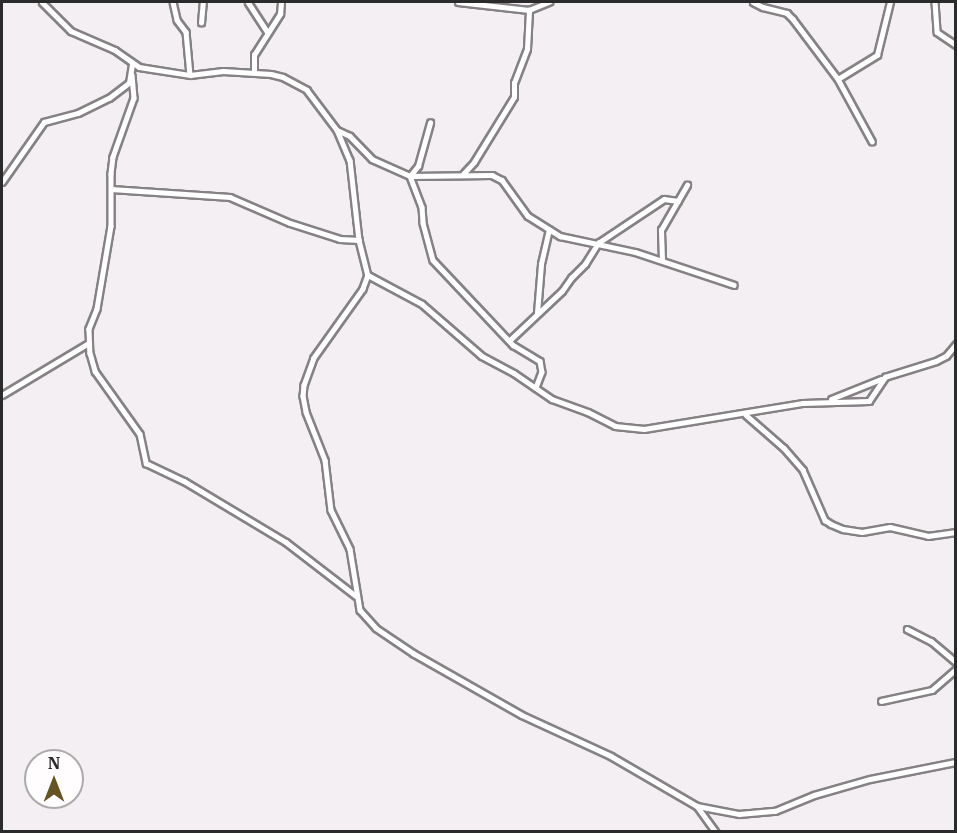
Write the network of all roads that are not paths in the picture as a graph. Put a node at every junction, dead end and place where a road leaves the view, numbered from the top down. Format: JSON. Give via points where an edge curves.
{"nodes":[{"id":1,"x":42,"y":2,"type":"edge"},
{"id":2,"x":173,"y":2,"type":"edge"},
{"id":3,"x":203,"y":2,"type":"edge"},
{"id":4,"x":248,"y":2,"type":"edge"},
{"id":5,"x":281,"y":2,"type":"edge"},
{"id":6,"x":458,"y":2,"type":"edge"},
{"id":7,"x":549,"y":2,"type":"edge"},
{"id":8,"x":753,"y":2,"type":"edge"},
{"id":9,"x":890,"y":2,"type":"edge"},
{"id":10,"x":934,"y":2,"type":"edge"},
{"id":11,"x":529,"y":10,"type":"junction"},
{"id":12,"x":201,"y":23,"type":"dead end"},
{"id":13,"x":267,"y":31,"type":"junction"},
{"id":14,"x":956,"y":45,"type":"edge"},
{"id":15,"x":132,"y":64,"type":"junction"},
{"id":16,"x":254,"y":72,"type":"junction"},
{"id":17,"x":132,"y":75,"type":"junction"},
{"id":18,"x":190,"y":75,"type":"junction"},
{"id":19,"x":838,"y":79,"type":"junction"},
{"id":20,"x":430,"y":123,"type":"dead end"},
{"id":21,"x":338,"y":130,"type":"junction"},
{"id":22,"x":872,"y":141,"type":"dead end"},
{"id":23,"x":463,"y":174,"type":"junction"},
{"id":24,"x":410,"y":176,"type":"junction"},
{"id":25,"x":2,"y":182,"type":"edge"},
{"id":26,"x":687,"y":185,"type":"dead end"},
{"id":27,"x":111,"y":189,"type":"junction"},
{"id":28,"x":678,"y":201,"type":"junction"},
{"id":29,"x":549,"y":230,"type":"junction"},
{"id":30,"x":359,"y":240,"type":"junction"},
{"id":31,"x":598,"y":243,"type":"junction"},
{"id":32,"x":662,"y":260,"type":"junction"},
{"id":33,"x":368,"y":275,"type":"junction"},
{"id":34,"x":734,"y":285,"type":"dead end"},
{"id":35,"x":537,"y":313,"type":"junction"},
{"id":36,"x":510,"y":340,"type":"junction"},
{"id":37,"x":89,"y":343,"type":"junction"},
{"id":38,"x":956,"y":344,"type":"edge"},
{"id":39,"x":885,"y":377,"type":"junction"},
{"id":40,"x":536,"y":388,"type":"junction"},
{"id":41,"x":2,"y":395,"type":"edge"},
{"id":42,"x":825,"y":401,"type":"junction"},
{"id":43,"x":746,"y":415,"type":"junction"},
{"id":44,"x":956,"y":532,"type":"edge"},
{"id":45,"x":356,"y":596,"type":"junction"},
{"id":46,"x":907,"y":629,"type":"dead end"},
{"id":47,"x":956,"y":662,"type":"edge"},
{"id":48,"x":956,"y":669,"type":"edge"},
{"id":49,"x":881,"y":702,"type":"dead end"},
{"id":50,"x":956,"y":762,"type":"edge"},
{"id":51,"x":697,"y":806,"type":"junction"},
{"id":52,"x":716,"y":831,"type":"edge"}],
"edges":[{"from":1,"to":15,"type":"street","via":[[64,26],[115,50]]},
{"from":2,"to":18,"type":"street","via":[[177,20],[186,32]]},
{"from":3,"to":12,"type":"street"},
{"from":4,"to":13,"type":"street"},
{"from":5,"to":13,"type":"street","via":[[280,14]]},
{"from":6,"to":11,"type":"street"},
{"from":7,"to":11,"type":"street"},
{"from":8,"to":19,"type":"street","via":[[787,13]]},
{"from":9,"to":19,"type":"street","via":[[877,55]]},
{"from":10,"to":14,"type":"street","via":[[937,32]]},
{"from":11,"to":23,"type":"street","via":[[526,49],[514,82],[514,98]]},
{"from":13,"to":16,"type":"street","via":[[264,44],[254,55]]},
{"from":15,"to":17,"type":"street"},
{"from":15,"to":18,"type":"street"},
{"from":16,"to":18,"type":"street"},
{"from":16,"to":21,"type":"street","via":[[283,77],[307,90]]},
{"from":17,"to":25,"type":"street","via":[[126,86],[109,98],[44,122]]},
{"from":17,"to":27,"type":"street","via":[[134,98],[113,157]]},
{"from":19,"to":22,"type":"street"},
{"from":20,"to":24,"type":"street","via":[[418,166]]},
{"from":21,"to":24,"type":"street","via":[[350,136],[372,159]]},
{"from":21,"to":30,"type":"street","via":[[350,160]]},
{"from":23,"to":24,"type":"street"},
{"from":23,"to":29,"type":"street","via":[[497,177],[528,216]]},
{"from":24,"to":36,"type":"street","via":[[422,207],[433,260]]},
{"from":26,"to":28,"type":"street"},
{"from":27,"to":30,"type":"street","via":[[230,197],[290,223],[340,239]]},
{"from":27,"to":37,"type":"street","via":[[111,226]]},
{"from":28,"to":31,"type":"street","via":[[664,199]]},
{"from":28,"to":32,"type":"street","via":[[661,230]]},
{"from":29,"to":31,"type":"street","via":[[571,239]]},
{"from":29,"to":35,"type":"street","via":[[541,264]]},
{"from":30,"to":33,"type":"street"},
{"from":31,"to":32,"type":"street"},
{"from":31,"to":35,"type":"street","via":[[581,270]]},
{"from":32,"to":34,"type":"street"},
{"from":33,"to":40,"type":"street","via":[[422,304],[482,356]]},
{"from":33,"to":45,"type":"street","via":[[363,290],[314,358],[303,396],[325,460],[331,510],[352,557]]},
{"from":35,"to":36,"type":"street"},
{"from":36,"to":40,"type":"street","via":[[541,363]]},
{"from":37,"to":41,"type":"street"},
{"from":37,"to":45,"type":"street","via":[[95,371],[140,434],[146,463],[286,542]]},
{"from":38,"to":39,"type":"street","via":[[936,361]]},
{"from":39,"to":42,"type":"street"},
{"from":39,"to":42,"type":"street","via":[[869,401]]},
{"from":40,"to":43,"type":"street","via":[[561,404],[622,428],[644,429]]},
{"from":42,"to":43,"type":"street"},
{"from":43,"to":44,"type":"street","via":[[784,448],[802,470],[825,520],[831,524],[862,532],[890,527],[928,536]]},
{"from":45,"to":51,"type":"street","via":[[366,618],[390,639],[522,715],[583,741]]},
{"from":46,"to":47,"type":"street","via":[[931,641]]},
{"from":48,"to":49,"type":"street","via":[[932,690]]},
{"from":50,"to":51,"type":"street","via":[[870,779],[775,810],[739,814]]},
{"from":51,"to":52,"type":"street"}]}
